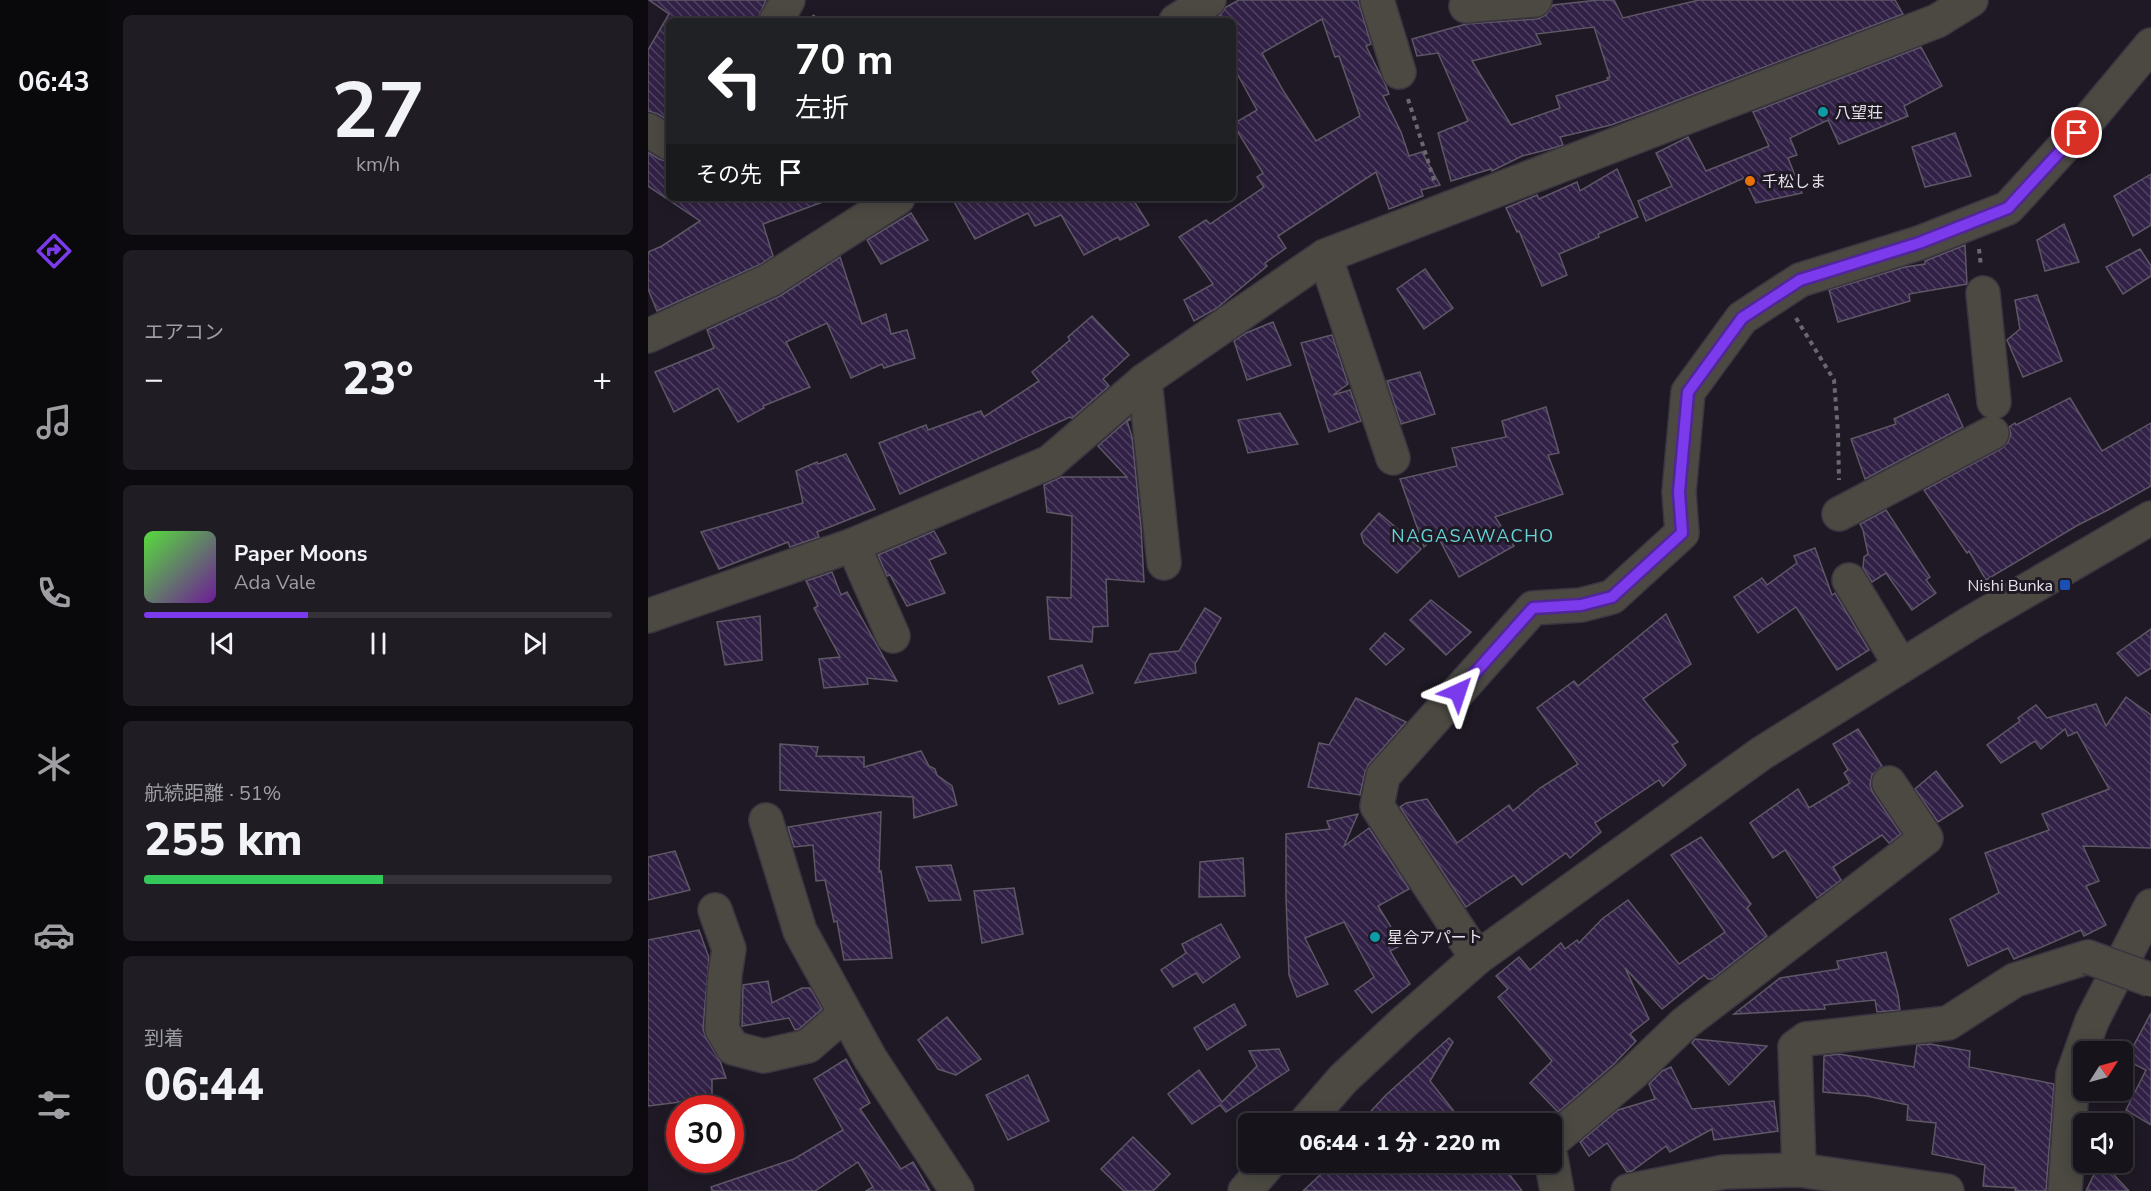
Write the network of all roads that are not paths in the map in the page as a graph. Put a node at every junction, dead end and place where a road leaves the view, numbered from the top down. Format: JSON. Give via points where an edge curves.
{"nodes":[{"id":1,"x":788,"y":0,"type":"edge"},
{"id":2,"x":1209,"y":0,"type":"edge"},
{"id":3,"x":1377,"y":0,"type":"edge"},
{"id":4,"x":1535,"y":0,"type":"edge"},
{"id":5,"x":1971,"y":0,"type":"edge"},
{"id":6,"x":1466,"y":6,"type":"dead end"},
{"id":7,"x":1924,"y":12,"type":"edge"},
{"id":8,"x":778,"y":18,"type":"edge"},
{"id":9,"x":1181,"y":18,"type":"edge"},
{"id":10,"x":2151,"y":45,"type":"edge"},
{"id":11,"x":1399,"y":72,"type":"road end"},
{"id":12,"x":648,"y":130,"type":"edge"},
{"id":13,"x":666,"y":141,"type":"edge"},
{"id":14,"x":893,"y":201,"type":"edge"},
{"id":15,"x":1325,"y":256,"type":"junction"},
{"id":16,"x":1983,"y":293,"type":"road end"},
{"id":17,"x":648,"y":336,"type":"edge"},
{"id":18,"x":1145,"y":380,"type":"junction"},
{"id":19,"x":1393,"y":458,"type":"dead end"},
{"id":20,"x":1839,"y":514,"type":"road end"},
{"id":21,"x":2151,"y":518,"type":"edge"},
{"id":22,"x":853,"y":545,"type":"junction"},
{"id":23,"x":1164,"y":563,"type":"dead end"},
{"id":24,"x":1849,"y":580,"type":"dead end"},
{"id":25,"x":648,"y":616,"type":"edge"},
{"id":26,"x":893,"y":636,"type":"dead end"},
{"id":27,"x":1901,"y":666,"type":"junction"},
{"id":28,"x":1889,"y":783,"type":"dead end"},
{"id":29,"x":766,"y":819,"type":"dead end"},
{"id":30,"x":2151,"y":906,"type":"edge"},
{"id":31,"x":715,"y":910,"type":"dead end"},
{"id":32,"x":1478,"y":958,"type":"junction"},
{"id":33,"x":2151,"y":980,"type":"edge"},
{"id":34,"x":845,"y":1014,"type":"junction"},
{"id":35,"x":1314,"y":1113,"type":"edge"},
{"id":36,"x":1562,"y":1133,"type":"edge"},
{"id":37,"x":1799,"y":1170,"type":"junction"},
{"id":38,"x":1261,"y":1173,"type":"edge"},
{"id":39,"x":1554,"y":1173,"type":"edge"},
{"id":40,"x":957,"y":1191,"type":"edge"},
{"id":41,"x":1245,"y":1191,"type":"edge"},
{"id":42,"x":1557,"y":1191,"type":"edge"},
{"id":43,"x":1628,"y":1191,"type":"edge"},
{"id":44,"x":1947,"y":1191,"type":"edge"},
{"id":45,"x":2065,"y":1191,"type":"edge"}],
"edges":[{"from":1,"to":8,"type":"street"},
{"from":2,"to":9,"type":"street"},
{"from":3,"to":11,"type":"street"},
{"from":4,"to":6,"type":"street"},
{"from":5,"to":7,"type":"street"},
{"from":7,"to":15,"type":"street"},
{"from":10,"to":32,"type":"street","via":[[2008,208],[1919,243],[1800,280],[1742,318],[1688,392],[1679,492],[1682,533],[1612,597],[1581,605],[1533,608],[1383,776],[1377,806]]},
{"from":12,"to":13,"type":"street"},
{"from":14,"to":17,"type":"street","via":[[770,280]]},
{"from":15,"to":18,"type":"street"},
{"from":15,"to":19,"type":"street"},
{"from":16,"to":20,"type":"street","via":[[1993,417]]},
{"from":18,"to":22,"type":"street","via":[[1050,462]]},
{"from":18,"to":23,"type":"street"},
{"from":21,"to":27,"type":"street"},
{"from":22,"to":25,"type":"street"},
{"from":22,"to":26,"type":"street"},
{"from":24,"to":27,"type":"street"},
{"from":27,"to":32,"type":"street","via":[[1762,753]]},
{"from":28,"to":36,"type":"street","via":[[1926,838],[1685,1023]]},
{"from":29,"to":34,"type":"street","via":[[800,931]]},
{"from":30,"to":45,"type":"street","via":[[2092,1021],[2073,1074]]},
{"from":31,"to":34,"type":"street","via":[[729,949],[722,1029],[733,1048],[764,1056],[808,1046]]},
{"from":32,"to":35,"type":"street","via":[[1343,1079]]},
{"from":33,"to":37,"type":"street","bridge":true,"via":[[2088,957],[2015,980],[1948,1023],[1806,1039],[1795,1047]]},
{"from":34,"to":40,"type":"street"},
{"from":37,"to":43,"type":"street","via":[[1724,1172]]},
{"from":37,"to":44,"type":"street"},
{"from":38,"to":41,"type":"street"},
{"from":39,"to":42,"type":"street"}]}
